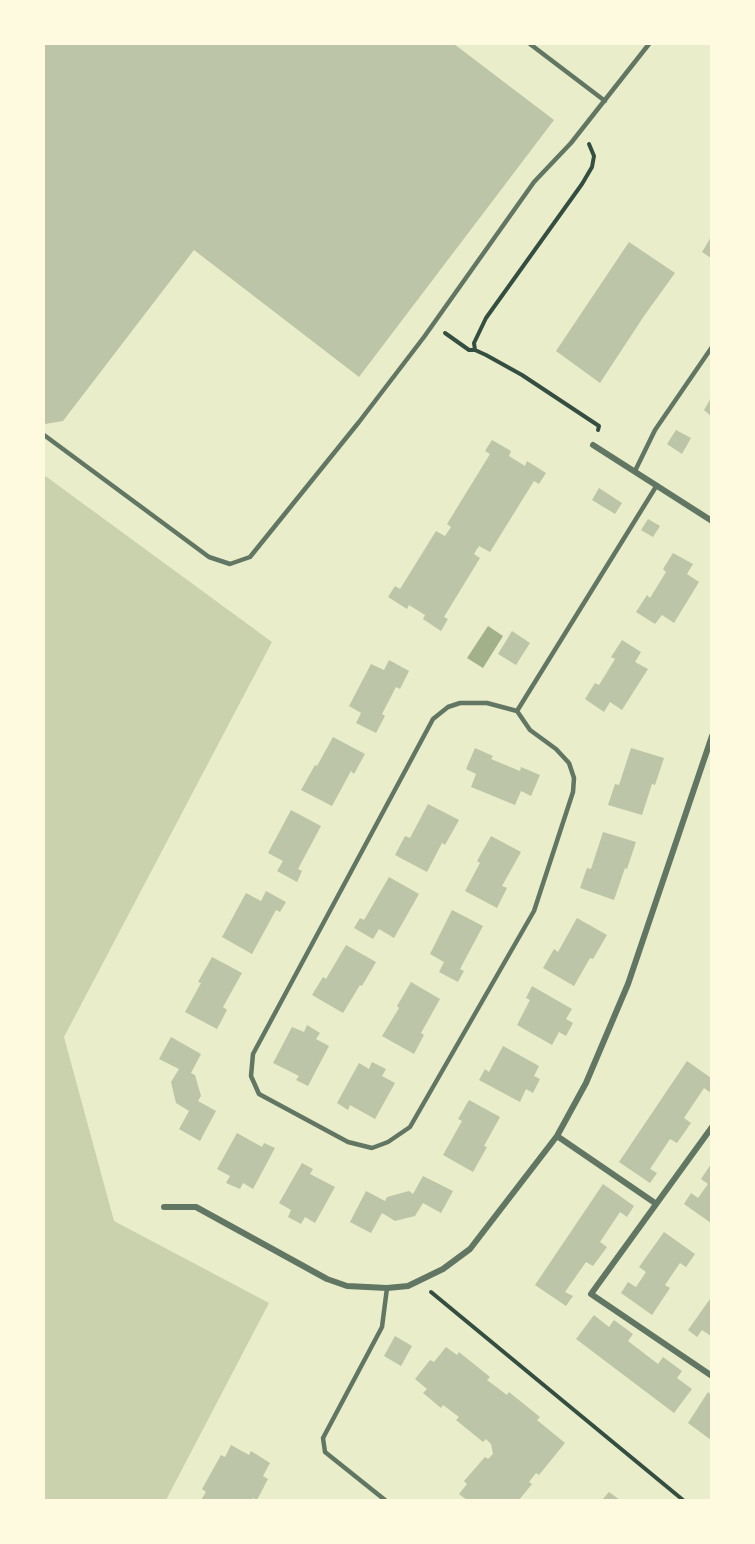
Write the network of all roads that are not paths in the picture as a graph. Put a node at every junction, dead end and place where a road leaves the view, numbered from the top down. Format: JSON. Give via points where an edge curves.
{"nodes":[{"id":1,"x":530,"y":44,"type":"edge"},
{"id":2,"x":649,"y":44,"type":"edge"},
{"id":3,"x":605,"y":101,"type":"junction"},
{"id":4,"x":711,"y":347,"type":"edge"},
{"id":5,"x":44,"y":435,"type":"edge"},
{"id":6,"x":593,"y":445,"type":"road end"},
{"id":7,"x":635,"y":471,"type":"junction"},
{"id":8,"x":657,"y":485,"type":"junction"},
{"id":9,"x":711,"y":521,"type":"edge"},
{"id":10,"x":517,"y":711,"type":"junction"},
{"id":11,"x":711,"y":736,"type":"edge"},
{"id":12,"x":711,"y":1127,"type":"edge"},
{"id":13,"x":557,"y":1136,"type":"junction"},
{"id":14,"x":656,"y":1203,"type":"junction"},
{"id":15,"x":164,"y":1207,"type":"dead end"},
{"id":16,"x":387,"y":1288,"type":"junction"},
{"id":17,"x":711,"y":1376,"type":"edge"},
{"id":18,"x":385,"y":1500,"type":"edge"}],
"edges":[{"from":1,"to":3,"type":"lane"},
{"from":2,"to":3,"type":"lane"},
{"from":3,"to":5,"type":"lane","via":[[534,182],[433,325],[250,557],[230,564],[209,558]]},
{"from":4,"to":7,"type":"lane","via":[[655,430]]},
{"from":6,"to":7,"type":"street"},
{"from":7,"to":8,"type":"street"},
{"from":8,"to":9,"type":"street"},
{"from":8,"to":10,"type":"lane"},
{"from":10,"to":10,"type":"lane","via":[[487,703],[460,703],[433,719],[253,1054],[251,1076],[260,1094],[348,1142],[372,1148],[410,1127],[534,911],[573,792],[574,778],[569,763],[530,730]]},
{"from":11,"to":13,"type":"street","via":[[628,984],[586,1083]]},
{"from":12,"to":14,"type":"street"},
{"from":13,"to":14,"type":"street"},
{"from":13,"to":16,"type":"street","via":[[470,1249],[419,1282]]},
{"from":14,"to":17,"type":"street","via":[[591,1294]]},
{"from":15,"to":16,"type":"street","via":[[196,1207],[346,1286]]},
{"from":16,"to":18,"type":"lane","via":[[382,1327],[323,1438],[326,1452]]}]}
